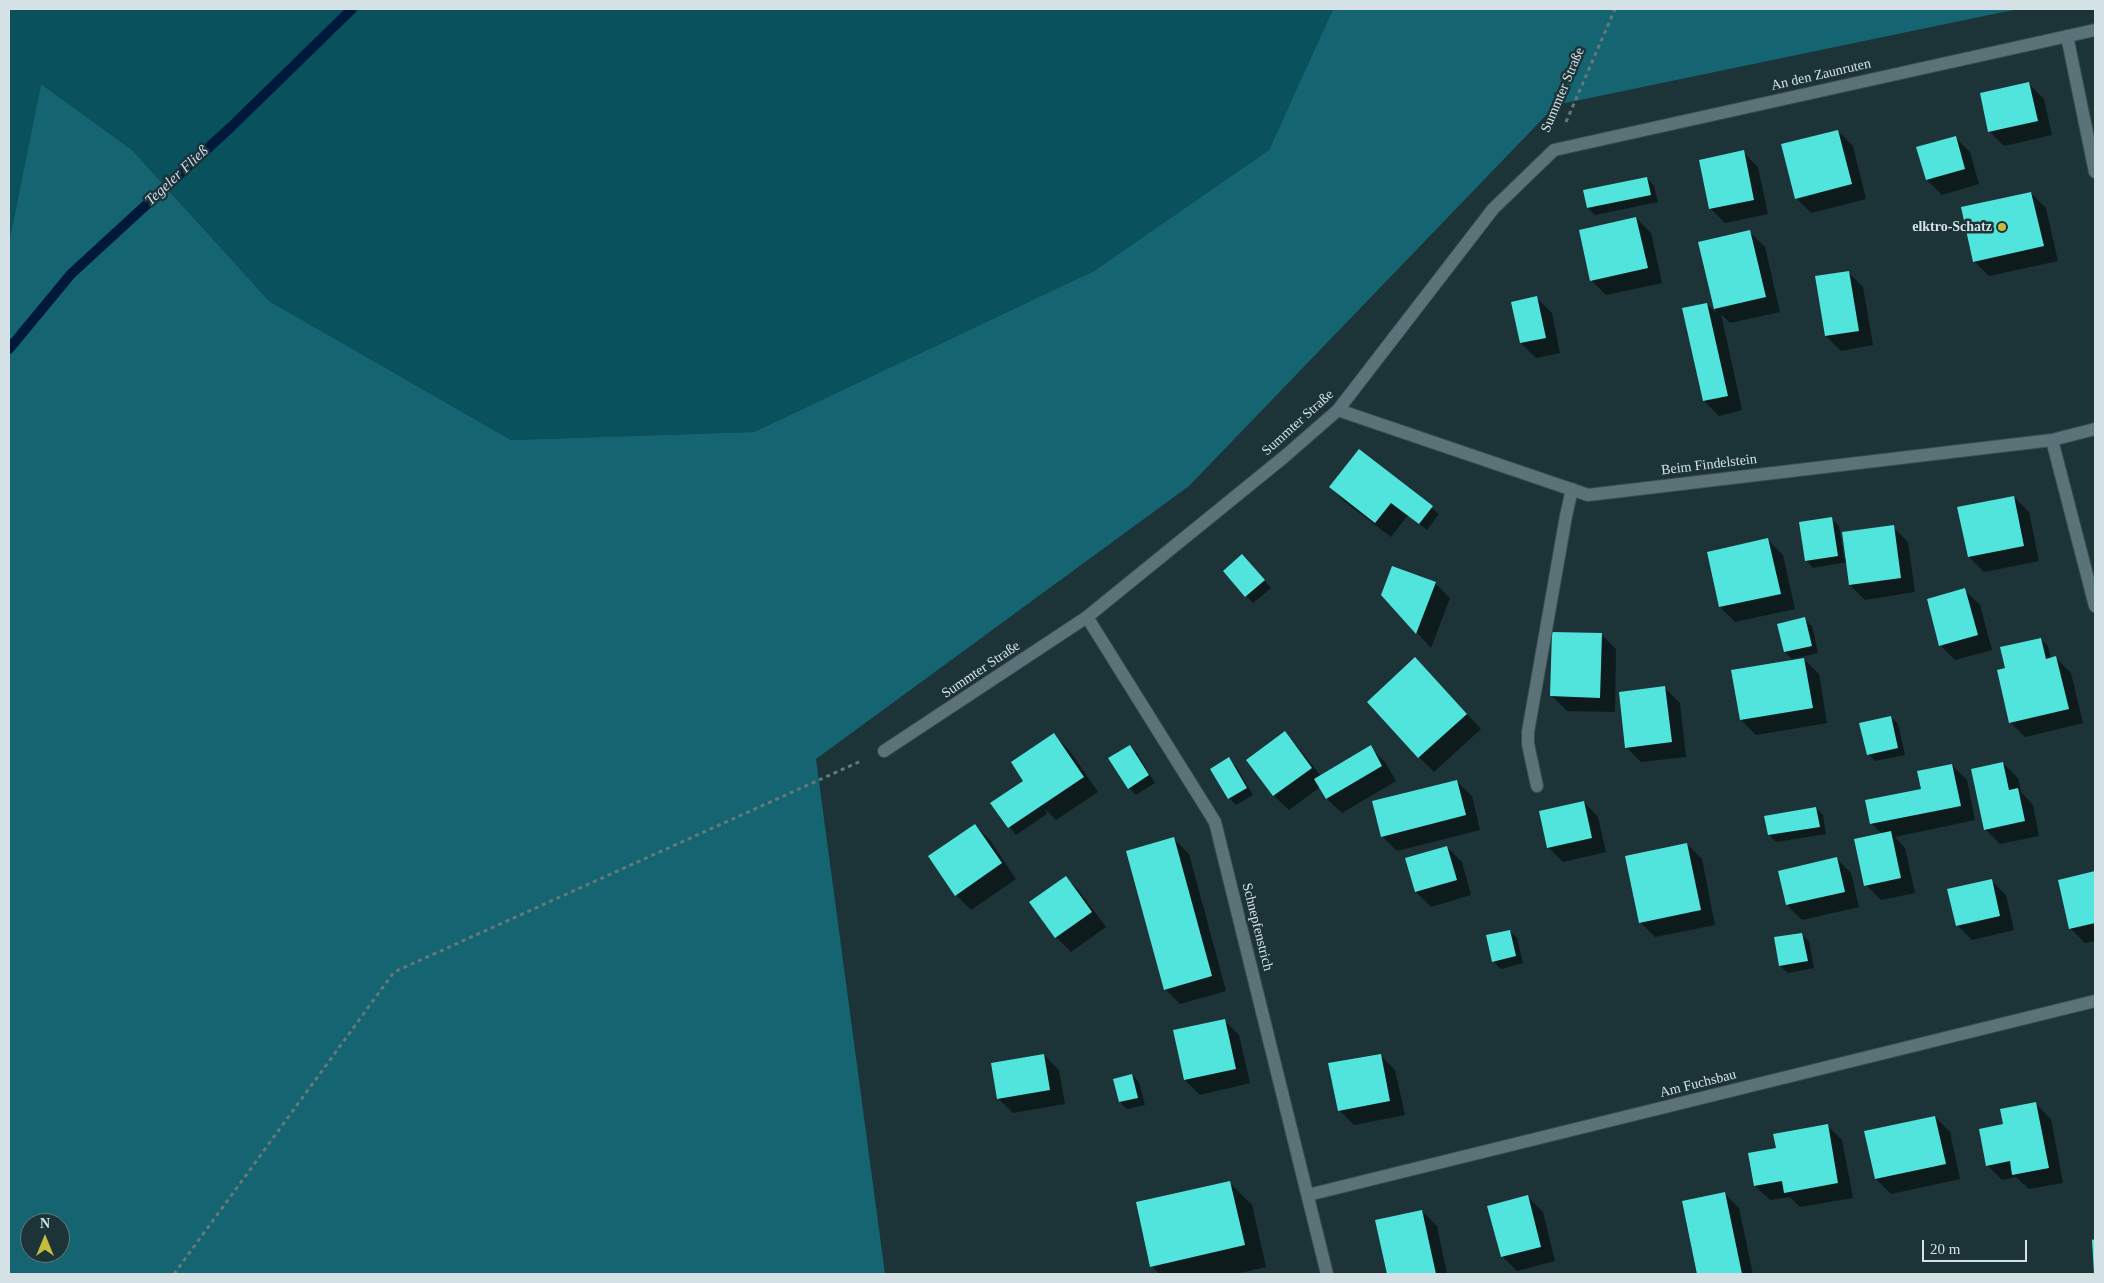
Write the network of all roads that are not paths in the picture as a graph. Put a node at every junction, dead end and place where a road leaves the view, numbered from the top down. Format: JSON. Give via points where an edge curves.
{"nodes":[{"id":1,"x":2095,"y":30,"type":"edge"},
{"id":2,"x":2067,"y":36,"type":"junction"},
{"id":3,"x":1554,"y":150,"type":"joint"},
{"id":4,"x":2095,"y":172,"type":"edge"},
{"id":5,"x":1338,"y":410,"type":"junction"},
{"id":6,"x":2095,"y":429,"type":"edge"},
{"id":7,"x":2052,"y":440,"type":"junction"},
{"id":8,"x":1572,"y":489,"type":"junction"},
{"id":9,"x":2095,"y":606,"type":"edge"},
{"id":10,"x":1087,"y":617,"type":"junction"},
{"id":11,"x":884,"y":751,"type":"road end"},
{"id":12,"x":1537,"y":786,"type":"dead end"},
{"id":13,"x":2095,"y":1002,"type":"edge"},
{"id":14,"x":1308,"y":1195,"type":"junction"},
{"id":15,"x":1327,"y":1274,"type":"edge"}],
"edges":[{"from":1,"to":2,"type":"street","name":"An den Zaunruten"},
{"from":2,"to":3,"type":"street","name":"An den Zaunruten"},
{"from":2,"to":4,"type":"street"},
{"from":3,"to":5,"type":"street","name":"Summter Straße","via":[[1493,209]]},
{"from":5,"to":8,"type":"street","name":"Beim Findelstein"},
{"from":5,"to":10,"type":"street","name":"Summter Straße"},
{"from":6,"to":7,"type":"street","name":"Beim Findelstein"},
{"from":7,"to":8,"type":"street","name":"Beim Findelstein","via":[[1588,494]]},
{"from":7,"to":9,"type":"street"},
{"from":8,"to":12,"type":"street","via":[[1528,732]]},
{"from":10,"to":11,"type":"street","name":"Summter Straße"},
{"from":10,"to":14,"type":"street","name":"Schnepfenstrich","via":[[1215,822]]},
{"from":13,"to":14,"type":"street","name":"Am Fuchsbau"},
{"from":14,"to":15,"type":"street","name":"Schnepfenstrich"}]}
